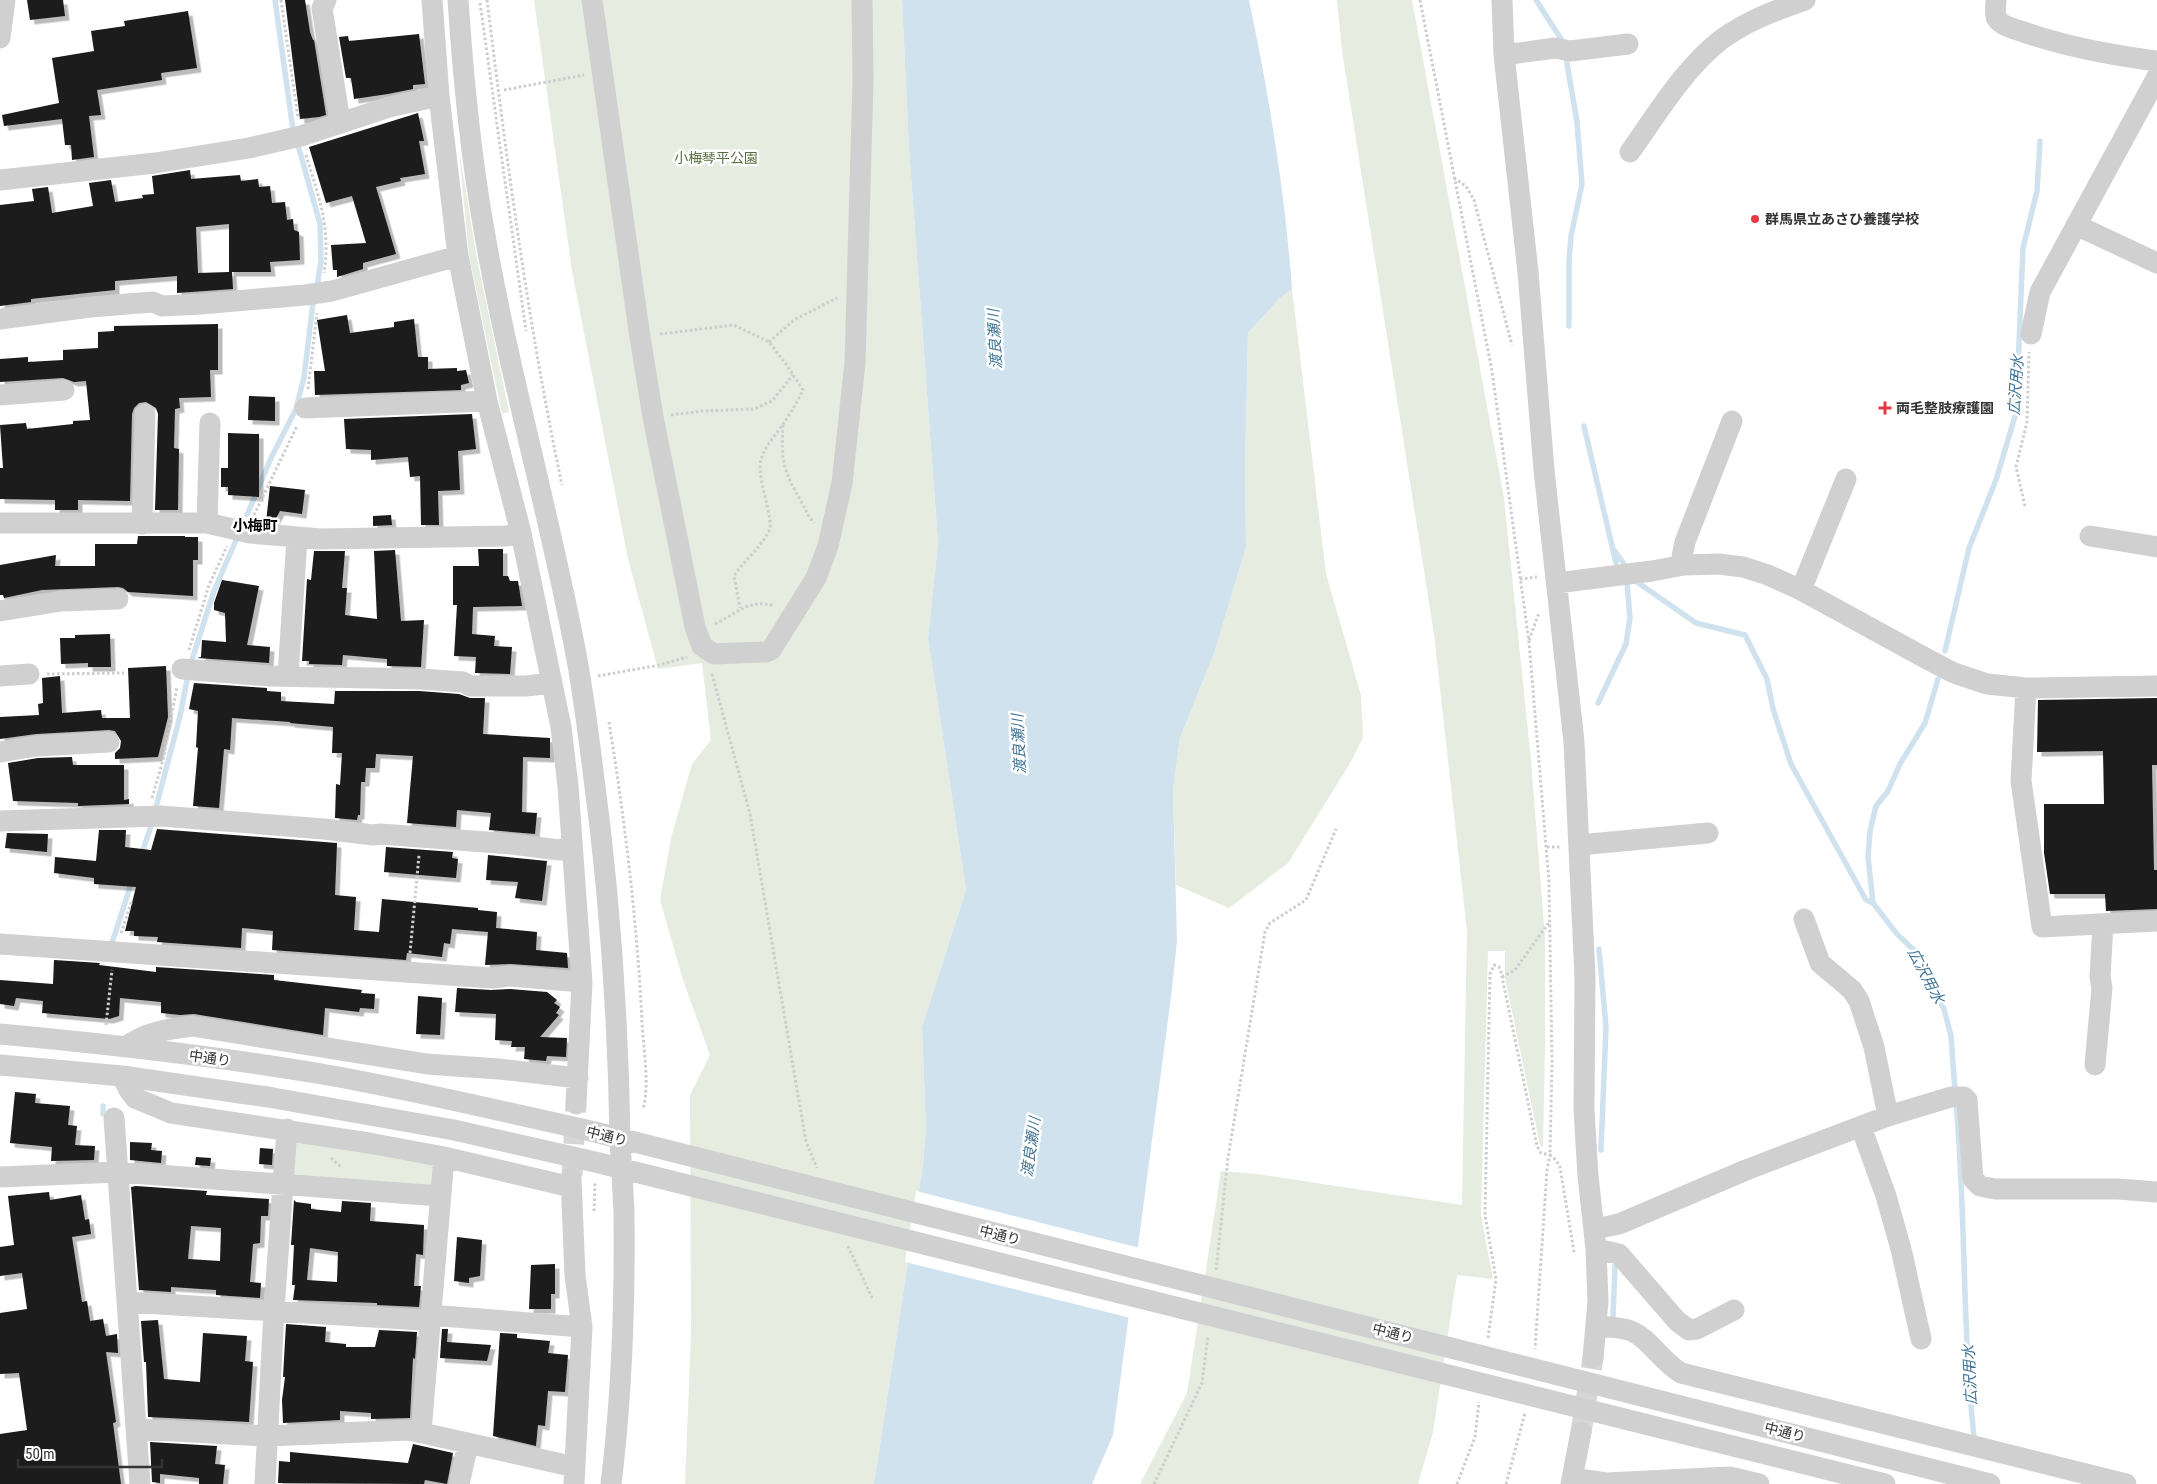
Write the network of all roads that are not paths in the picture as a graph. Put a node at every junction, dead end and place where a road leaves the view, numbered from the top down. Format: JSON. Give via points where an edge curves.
{"nodes":[{"id":1,"x":5,"y":0,"type":"edge"},
{"id":2,"x":326,"y":0,"type":"edge"},
{"id":3,"x":432,"y":0,"type":"edge"},
{"id":4,"x":458,"y":0,"type":"edge"},
{"id":5,"x":592,"y":0,"type":"edge"},
{"id":6,"x":862,"y":0,"type":"edge"},
{"id":7,"x":1502,"y":0,"type":"edge"},
{"id":8,"x":1805,"y":0,"type":"edge"},
{"id":9,"x":1996,"y":0,"type":"edge"},
{"id":10,"x":0,"y":38,"type":"edge"},
{"id":11,"x":1628,"y":44,"type":"dead end"},
{"id":12,"x":1504,"y":56,"type":"junction"},
{"id":13,"x":2157,"y":61,"type":"edge"},
{"id":14,"x":2157,"y":78,"type":"edge"},
{"id":15,"x":438,"y":96,"type":"junction"},
{"id":16,"x":340,"y":122,"type":"junction"},
{"id":17,"x":1630,"y":152,"type":"dead end"},
{"id":18,"x":0,"y":180,"type":"edge"},
{"id":19,"x":2076,"y":226,"type":"junction"},
{"id":20,"x":458,"y":256,"type":"junction"},
{"id":21,"x":2157,"y":263,"type":"edge"},
{"id":22,"x":0,"y":319,"type":"edge"},
{"id":23,"x":2031,"y":334,"type":"road end"},
{"id":24,"x":64,"y":390,"type":"dead end"},
{"id":25,"x":0,"y":395,"type":"edge"},
{"id":26,"x":487,"y":401,"type":"junction"},
{"id":27,"x":305,"y":408,"type":"road end"},
{"id":28,"x":145,"y":414,"type":"dead end"},
{"id":29,"x":1732,"y":421,"type":"dead end"},
{"id":30,"x":210,"y":423,"type":"dead end"},
{"id":31,"x":1846,"y":479,"type":"dead end"},
{"id":32,"x":0,"y":522,"type":"edge"},
{"id":33,"x":207,"y":523,"type":"junction"},
{"id":34,"x":142,"y":524,"type":"junction"},
{"id":35,"x":521,"y":533,"type":"junction"},
{"id":36,"x":2090,"y":536,"type":"dead end"},
{"id":37,"x":297,"y":538,"type":"junction"},
{"id":38,"x":2157,"y":547,"type":"edge"},
{"id":39,"x":1684,"y":565,"type":"junction"},
{"id":40,"x":1558,"y":583,"type":"junction"},
{"id":41,"x":1801,"y":590,"type":"junction"},
{"id":42,"x":118,"y":598,"type":"dead end"},
{"id":43,"x":0,"y":611,"type":"edge"},
{"id":44,"x":188,"y":670,"type":"dead end"},
{"id":45,"x":29,"y":674,"type":"road end"},
{"id":46,"x":0,"y":676,"type":"edge"},
{"id":47,"x":288,"y":676,"type":"junction"},
{"id":48,"x":552,"y":683,"type":"junction"},
{"id":49,"x":2157,"y":686,"type":"edge"},
{"id":50,"x":2026,"y":688,"type":"junction"},
{"id":51,"x":109,"y":742,"type":"dead end"},
{"id":52,"x":0,"y":752,"type":"edge"},
{"id":53,"x":0,"y":821,"type":"edge"},
{"id":54,"x":1708,"y":833,"type":"dead end"},
{"id":55,"x":1579,"y":845,"type":"junction"},
{"id":56,"x":572,"y":848,"type":"junction"},
{"id":57,"x":1804,"y":918,"type":"dead end"},
{"id":58,"x":2157,"y":921,"type":"edge"},
{"id":59,"x":2103,"y":924,"type":"junction"},
{"id":60,"x":0,"y":944,"type":"edge"},
{"id":61,"x":582,"y":982,"type":"junction"},
{"id":62,"x":0,"y":1034,"type":"edge"},
{"id":63,"x":127,"y":1046,"type":"junction"},
{"id":64,"x":0,"y":1065,"type":"edge"},
{"id":65,"x":2095,"y":1065,"type":"dead end"},
{"id":66,"x":122,"y":1076,"type":"junction"},
{"id":67,"x":578,"y":1078,"type":"junction"},
{"id":68,"x":576,"y":1104,"type":"tunnel mouth"},
{"id":69,"x":1888,"y":1116,"type":"junction"},
{"id":70,"x":114,"y":1118,"type":"dead end"},
{"id":71,"x":1861,"y":1127,"type":"junction"},
{"id":72,"x":287,"y":1129,"type":"junction"},
{"id":73,"x":620,"y":1139,"type":"junction"},
{"id":74,"x":444,"y":1158,"type":"junction"},
{"id":75,"x":622,"y":1169,"type":"junction"},
{"id":76,"x":118,"y":1172,"type":"junction"},
{"id":77,"x":0,"y":1177,"type":"edge"},
{"id":78,"x":283,"y":1184,"type":"junction"},
{"id":79,"x":2157,"y":1192,"type":"edge"},
{"id":80,"x":440,"y":1196,"type":"junction"},
{"id":81,"x":1596,"y":1239,"type":"junction"},
{"id":82,"x":128,"y":1302,"type":"junction"},
{"id":83,"x":274,"y":1310,"type":"junction"},
{"id":84,"x":1734,"y":1310,"type":"dead end"},
{"id":85,"x":430,"y":1319,"type":"junction"},
{"id":86,"x":1596,"y":1326,"type":"junction"},
{"id":87,"x":582,"y":1327,"type":"junction"},
{"id":88,"x":1921,"y":1338,"type":"dead end"},
{"id":89,"x":1592,"y":1358,"type":"tunnel mouth"},
{"id":90,"x":136,"y":1429,"type":"junction"},
{"id":91,"x":421,"y":1432,"type":"junction"},
{"id":92,"x":1581,"y":1432,"type":"tunnel mouth"},
{"id":93,"x":268,"y":1436,"type":"junction"},
{"id":94,"x":468,"y":1444,"type":"junction"},
{"id":95,"x":575,"y":1475,"type":"edge"},
{"id":96,"x":1714,"y":1480,"type":"edge"},
{"id":97,"x":1571,"y":1481,"type":"edge"},
{"id":98,"x":140,"y":1484,"type":"edge"},
{"id":99,"x":265,"y":1484,"type":"edge"},
{"id":100,"x":460,"y":1484,"type":"edge"},
{"id":101,"x":611,"y":1484,"type":"edge"},
{"id":102,"x":1758,"y":1484,"type":"edge"},
{"id":103,"x":1885,"y":1484,"type":"edge"},
{"id":104,"x":1990,"y":1484,"type":"edge"},
{"id":105,"x":2126,"y":1484,"type":"edge"}],
"edges":[{"from":1,"to":10,"type":"street"},
{"from":2,"to":16,"type":"street","via":[[322,8]]},
{"from":3,"to":15,"type":"street"},
{"from":4,"to":73,"type":"street","via":[[466,98],[483,225],[584,700],[608,895]]},
{"from":5,"to":6,"type":"street","via":[[653,417],[695,628],[702,646],[714,654],[766,652],[775,646],[816,578],[828,546],[842,483],[855,363],[863,81]]},
{"from":7,"to":12,"type":"street"},
{"from":8,"to":17,"type":"street","via":[[1745,25],[1711,49],[1681,81]]},
{"from":9,"to":13,"type":"street","via":[[1998,19],[2004,25],[2079,49]]},
{"from":11,"to":12,"type":"street","via":[[1570,51],[1555,48]]},
{"from":12,"to":40,"type":"street"},
{"from":14,"to":19,"type":"street"},
{"from":15,"to":16,"type":"street"},
{"from":15,"to":20,"type":"street"},
{"from":16,"to":18,"type":"street","via":[[301,136],[212,154]]},
{"from":19,"to":21,"type":"street"},
{"from":19,"to":23,"type":"street","via":[[2040,292]]},
{"from":20,"to":22,"type":"street","via":[[332,291],[306,295],[162,306],[153,302]]},
{"from":20,"to":26,"type":"street"},
{"from":24,"to":25,"type":"street"},
{"from":26,"to":27,"type":"street"},
{"from":26,"to":35,"type":"street"},
{"from":28,"to":34,"type":"street"},
{"from":29,"to":39,"type":"street","via":[[1685,542]]},
{"from":30,"to":33,"type":"street"},
{"from":31,"to":41,"type":"street"},
{"from":32,"to":34,"type":"street"},
{"from":33,"to":34,"type":"street"},
{"from":33,"to":37,"type":"street","via":[[250,533]]},
{"from":35,"to":37,"type":"street","via":[[352,540]]},
{"from":35,"to":48,"type":"street"},
{"from":36,"to":38,"type":"street"},
{"from":37,"to":47,"type":"street"},
{"from":39,"to":40,"type":"street"},
{"from":39,"to":41,"type":"street","via":[[1743,567]]},
{"from":40,"to":55,"type":"street","via":[[1574,742]]},
{"from":41,"to":50,"type":"street","via":[[1954,673],[1987,684]]},
{"from":42,"to":43,"type":"street","via":[[61,601]]},
{"from":44,"to":47,"type":"street"},
{"from":45,"to":46,"type":"street"},
{"from":47,"to":48,"type":"street","via":[[420,679],[463,682],[470,686]]},
{"from":48,"to":56,"type":"street","via":[[561,728]]},
{"from":49,"to":50,"type":"street"},
{"from":50,"to":59,"type":"street","via":[[2021,781],[2042,927]]},
{"from":51,"to":52,"type":"street","via":[[37,746]]},
{"from":53,"to":56,"type":"street","via":[[160,816],[560,850]]},
{"from":54,"to":55,"type":"street"},
{"from":55,"to":81,"type":"street","via":[[1585,977],[1584,1110]]},
{"from":56,"to":61,"type":"street"},
{"from":57,"to":69,"type":"street","via":[[1820,963],[1852,990],[1859,1001],[1874,1047]]},
{"from":58,"to":59,"type":"street"},
{"from":59,"to":65,"type":"street","via":[[2102,988]]},
{"from":60,"to":61,"type":"street"},
{"from":61,"to":67,"type":"street"},
{"from":62,"to":63,"type":"street","name":"中通り"},
{"from":63,"to":67,"type":"street","via":[[144,1035],[192,1026],[427,1064]]},
{"from":63,"to":73,"type":"street","name":"中通り","via":[[321,1074],[445,1098]]},
{"from":64,"to":66,"type":"street","name":"中通り"},
{"from":66,"to":72,"type":"street","via":[[135,1098],[171,1113]]},
{"from":66,"to":75,"type":"street","name":"中通り","via":[[374,1115]]},
{"from":67,"to":68,"type":"street"},
{"from":69,"to":71,"type":"street"},
{"from":69,"to":79,"type":"street","via":[[1964,1096],[1968,1100],[1973,1179],[1980,1186]]},
{"from":70,"to":76,"type":"street"},
{"from":71,"to":81,"type":"street","via":[[1746,1170],[1612,1227]]},
{"from":71,"to":88,"type":"street","via":[[1886,1196]]},
{"from":72,"to":74,"type":"street"},
{"from":72,"to":78,"type":"street"},
{"from":73,"to":75,"type":"street"},
{"from":73,"to":104,"type":"street","name":"中通り"},
{"from":74,"to":80,"type":"street"},
{"from":74,"to":87,"type":"street","via":[[571,1182],[575,1275]]},
{"from":75,"to":101,"type":"street","via":[[622,1341]]},
{"from":75,"to":103,"type":"street","name":"中通り"},
{"from":76,"to":77,"type":"street"},
{"from":76,"to":78,"type":"street"},
{"from":76,"to":82,"type":"street"},
{"from":78,"to":80,"type":"street"},
{"from":78,"to":83,"type":"street"},
{"from":80,"to":85,"type":"street"},
{"from":81,"to":84,"type":"street","via":[[1619,1254],[1677,1321],[1689,1330]]},
{"from":81,"to":86,"type":"street"},
{"from":82,"to":83,"type":"street"},
{"from":82,"to":90,"type":"street"},
{"from":83,"to":85,"type":"street"},
{"from":83,"to":93,"type":"street"},
{"from":85,"to":87,"type":"street","via":[[442,1316]]},
{"from":85,"to":91,"type":"street"},
{"from":86,"to":89,"type":"street"},
{"from":86,"to":105,"type":"street","via":[[1635,1333],[1666,1364],[1681,1373]]},
{"from":87,"to":95,"type":"street"},
{"from":90,"to":93,"type":"street"},
{"from":90,"to":98,"type":"street"},
{"from":91,"to":93,"type":"street"},
{"from":91,"to":94,"type":"street"},
{"from":92,"to":97,"type":"street"},
{"from":93,"to":99,"type":"street"},
{"from":94,"to":95,"type":"street"},
{"from":94,"to":100,"type":"street"},
{"from":96,"to":97,"type":"street"},
{"from":96,"to":102,"type":"street","via":[[1730,1477]]}]}
